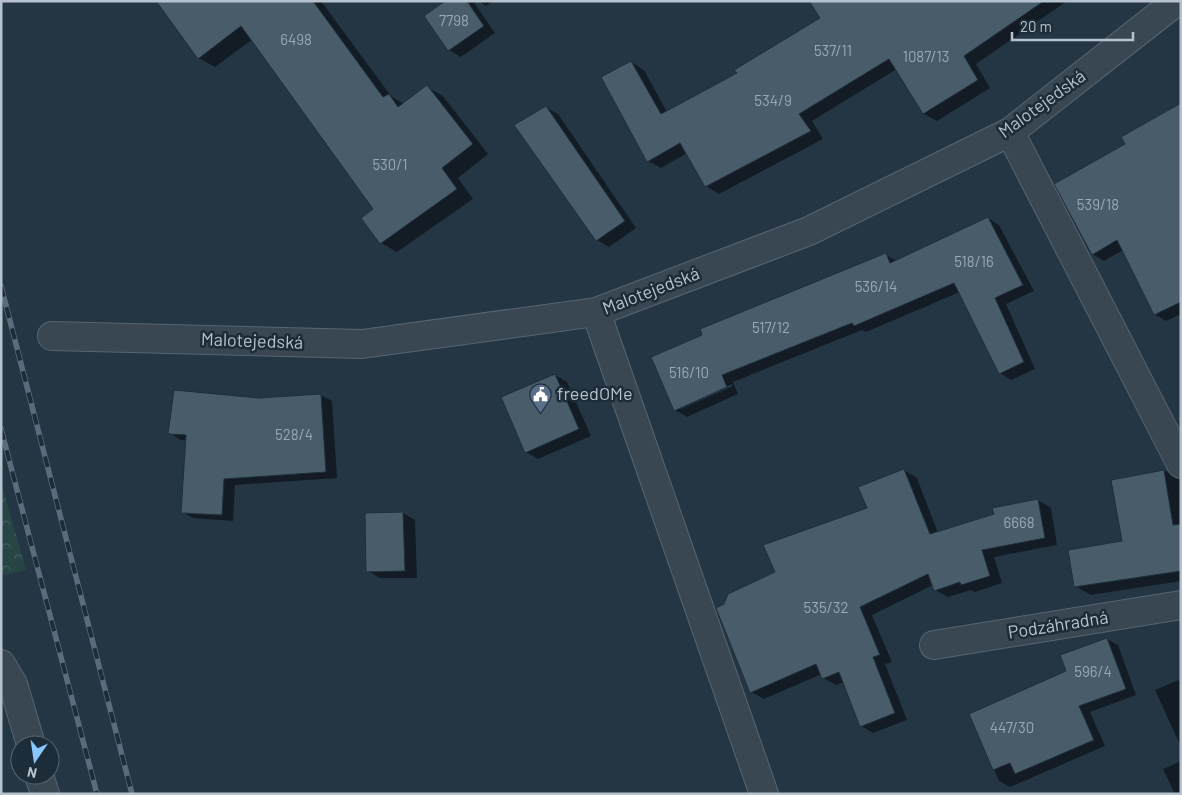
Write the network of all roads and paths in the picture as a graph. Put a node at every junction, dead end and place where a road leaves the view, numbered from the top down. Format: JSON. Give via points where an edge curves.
{"nodes":[{"id":1,"x":1177,"y":1,"type":"edge"},
{"id":2,"x":1010,"y":132,"type":"junction"},
{"id":3,"x":596,"y":312,"type":"junction"},
{"id":4,"x":52,"y":336,"type":"dead end"},
{"id":5,"x":1181,"y":464,"type":"edge"},
{"id":6,"x":1181,"y":605,"type":"edge"},
{"id":7,"x":934,"y":645,"type":"dead end"},
{"id":8,"x":1,"y":664,"type":"edge"},
{"id":9,"x":28,"y":735,"type":"edge"},
{"id":10,"x":764,"y":794,"type":"edge"}],
"edges":[{"from":1,"to":2,"type":"street","name":"Malotejedská"},
{"from":2,"to":3,"type":"street","name":"Malotejedská","via":[[809,231]]},
{"from":2,"to":5,"type":"street"},
{"from":3,"to":4,"type":"street","name":"Malotejedská","via":[[362,344]]},
{"from":3,"to":10,"type":"street"},
{"from":6,"to":7,"type":"street","name":"Podzáhradná"},
{"from":8,"to":9,"type":"street","via":[[13,684]]}]}
